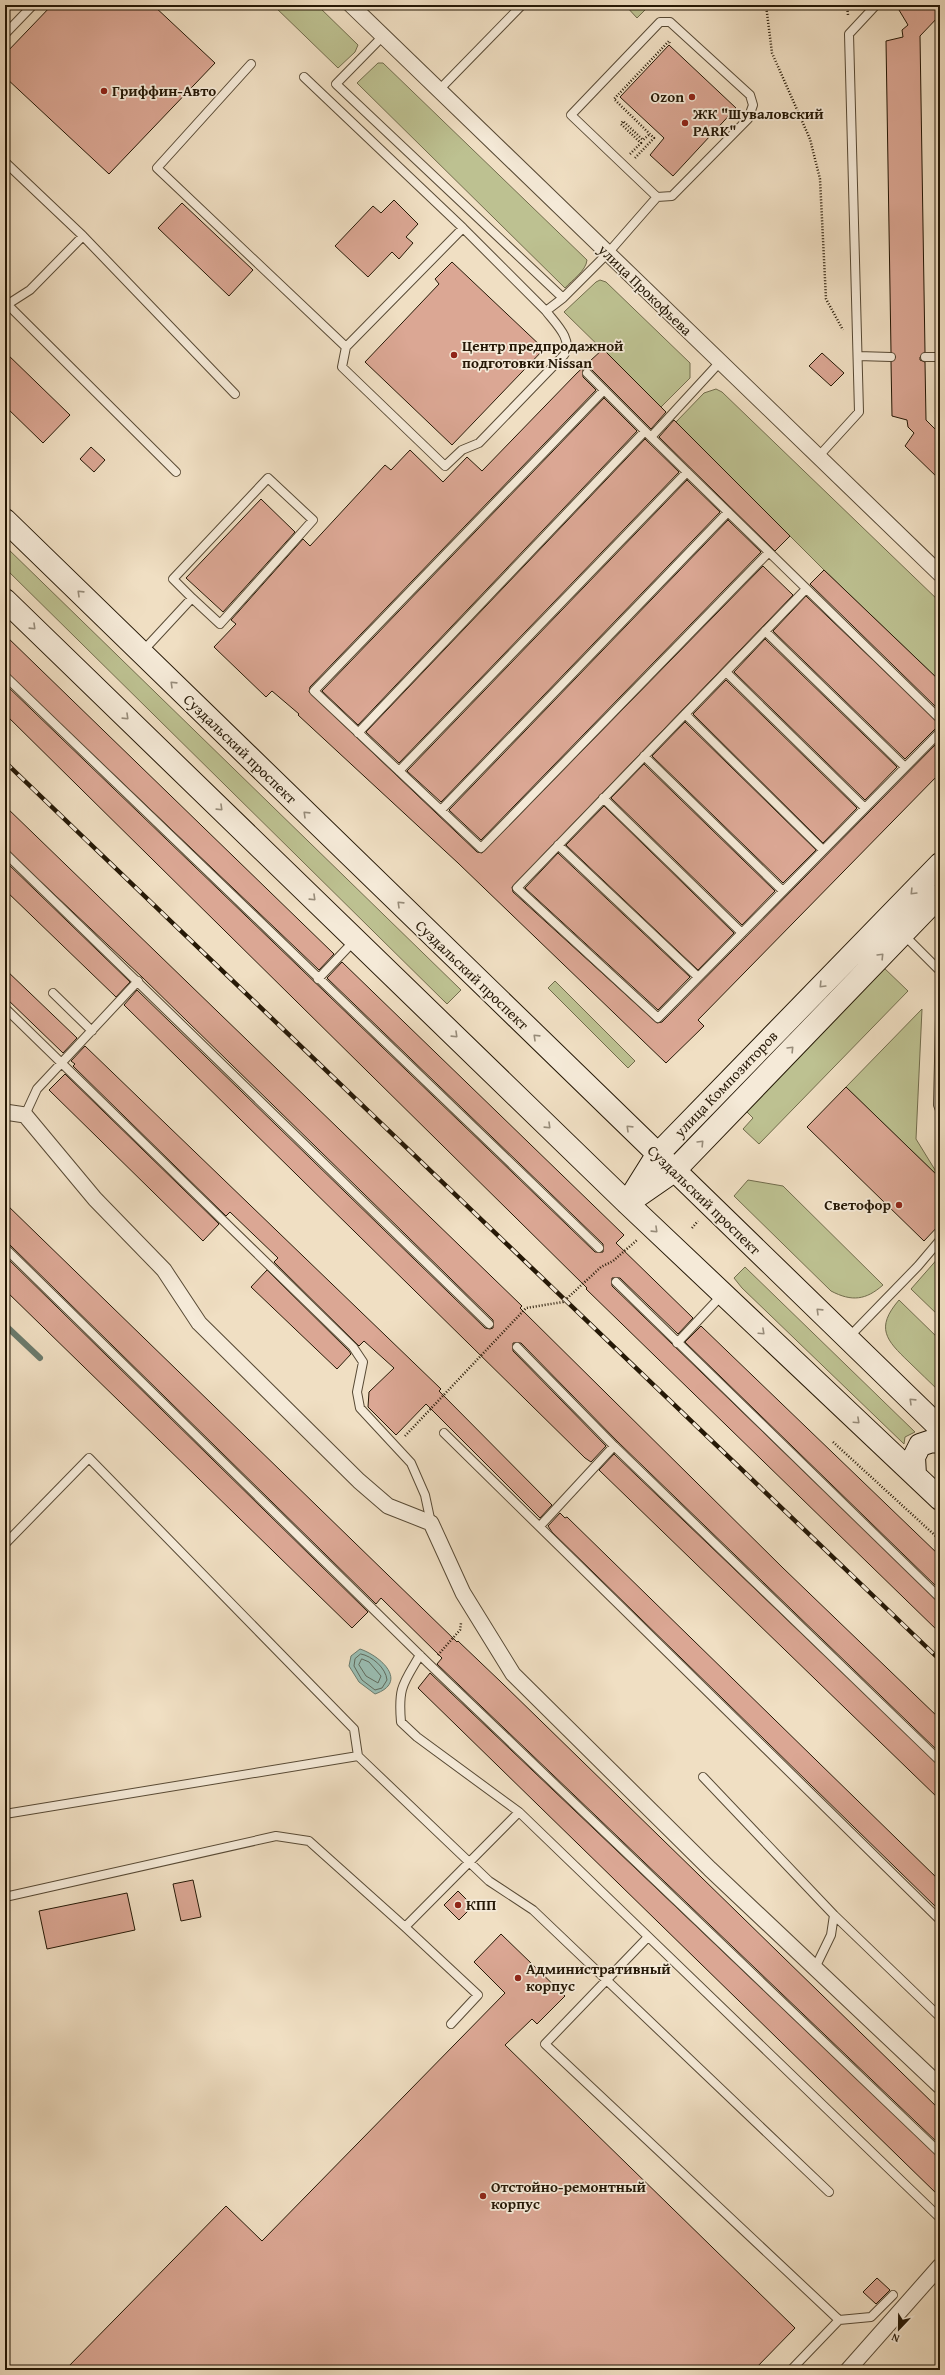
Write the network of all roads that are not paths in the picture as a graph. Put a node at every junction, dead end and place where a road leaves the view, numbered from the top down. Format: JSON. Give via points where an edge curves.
{"nodes":[{"id":1,"x":33,"y":5,"type":"edge"},
{"id":2,"x":351,"y":5,"type":"edge"},
{"id":3,"x":522,"y":5,"type":"edge"},
{"id":4,"x":876,"y":5,"type":"edge"},
{"id":5,"x":5,"y":34,"type":"edge"},
{"id":6,"x":383,"y":36,"type":"junction"},
{"id":7,"x":252,"y":64,"type":"dead end"},
{"id":8,"x":304,"y":77,"type":"dead end"},
{"id":9,"x":439,"y":90,"type":"junction"},
{"id":10,"x":5,"y":162,"type":"edge"},
{"id":11,"x":657,"y":197,"type":"junction"},
{"id":12,"x":463,"y":228,"type":"junction"},
{"id":13,"x":83,"y":236,"type":"junction"},
{"id":14,"x":608,"y":253,"type":"junction"},
{"id":15,"x":563,"y":298,"type":"junction"},
{"id":16,"x":6,"y":304,"type":"edge"},
{"id":17,"x":546,"y":311,"type":"junction"},
{"id":18,"x":346,"y":347,"type":"junction"},
{"id":19,"x":858,"y":356,"type":"junction"},
{"id":20,"x":891,"y":357,"type":"dead end"},
{"id":21,"x":925,"y":357,"type":"dead end"},
{"id":22,"x":940,"y":357,"type":"edge"},
{"id":23,"x":720,"y":362,"type":"junction"},
{"id":24,"x":587,"y":373,"type":"dead end"},
{"id":25,"x":604,"y":390,"type":"junction"},
{"id":26,"x":235,"y":394,"type":"dead end"},
{"id":27,"x":648,"y":434,"type":"junction"},
{"id":28,"x":818,"y":457,"type":"junction"},
{"id":29,"x":176,"y":472,"type":"dead end"},
{"id":30,"x":687,"y":472,"type":"junction"},
{"id":31,"x":728,"y":512,"type":"junction"},
{"id":32,"x":5,"y":520,"type":"edge"},
{"id":33,"x":768,"y":552,"type":"junction"},
{"id":34,"x":940,"y":574,"type":"edge"},
{"id":35,"x":806,"y":589,"type":"junction"},
{"id":36,"x":192,"y":598,"type":"junction"},
{"id":37,"x":5,"y":600,"type":"edge"},
{"id":38,"x":765,"y":631,"type":"junction"},
{"id":39,"x":141,"y":653,"type":"junction"},
{"id":40,"x":726,"y":672,"type":"junction"},
{"id":41,"x":5,"y":676,"type":"edge"},
{"id":42,"x":685,"y":714,"type":"junction"},
{"id":43,"x":940,"y":719,"type":"edge"},
{"id":44,"x":940,"y":732,"type":"edge"},
{"id":45,"x":358,"y":733,"type":"junction"},
{"id":46,"x":644,"y":756,"type":"junction"},
{"id":47,"x":905,"y":767,"type":"junction"},
{"id":48,"x":399,"y":771,"type":"junction"},
{"id":49,"x":603,"y":798,"type":"junction"},
{"id":50,"x":865,"y":808,"type":"junction"},
{"id":51,"x":441,"y":810,"type":"junction"},
{"id":52,"x":558,"y":845,"type":"junction"},
{"id":53,"x":824,"y":850,"type":"junction"},
{"id":54,"x":5,"y":853,"type":"edge"},
{"id":55,"x":940,"y":864,"type":"edge"},
{"id":56,"x":783,"y":891,"type":"junction"},
{"id":57,"x":940,"y":895,"type":"edge"},
{"id":58,"x":895,"y":926,"type":"junction"},
{"id":59,"x":742,"y":933,"type":"junction"},
{"id":60,"x":356,"y":939,"type":"junction"},
{"id":61,"x":940,"y":971,"type":"edge"},
{"id":62,"x":698,"y":977,"type":"junction"},
{"id":63,"x":318,"y":979,"type":"junction"},
{"id":64,"x":138,"y":981,"type":"junction"},
{"id":65,"x":54,"y":993,"type":"dead end"},
{"id":66,"x":5,"y":1008,"type":"edge"},
{"id":67,"x":940,"y":1018,"type":"edge"},
{"id":68,"x":92,"y":1031,"type":"junction"},
{"id":69,"x":62,"y":1063,"type":"junction"},
{"id":70,"x":940,"y":1110,"type":"edge"},
{"id":71,"x":5,"y":1112,"type":"edge"},
{"id":72,"x":25,"y":1115,"type":"junction"},
{"id":73,"x":657,"y":1155,"type":"junction"},
{"id":74,"x":674,"y":1171,"type":"junction"},
{"id":75,"x":627,"y":1203,"type":"junction"},
{"id":76,"x":940,"y":1240,"type":"edge"},
{"id":77,"x":5,"y":1248,"type":"edge"},
{"id":78,"x":599,"y":1248,"type":"dead end"},
{"id":79,"x":616,"y":1282,"type":"dead end"},
{"id":80,"x":722,"y":1294,"type":"junction"},
{"id":81,"x":489,"y":1324,"type":"dead end"},
{"id":82,"x":847,"y":1338,"type":"junction"},
{"id":83,"x":677,"y":1343,"type":"junction"},
{"id":84,"x":517,"y":1347,"type":"dead end"},
{"id":85,"x":940,"y":1428,"type":"edge"},
{"id":86,"x":444,"y":1433,"type":"dead end"},
{"id":87,"x":940,"y":1442,"type":"edge"},
{"id":88,"x":614,"y":1446,"type":"junction"},
{"id":89,"x":915,"y":1475,"type":"junction"},
{"id":90,"x":940,"y":1499,"type":"edge"},
{"id":91,"x":432,"y":1523,"type":"junction"},
{"id":92,"x":540,"y":1526,"type":"junction"},
{"id":93,"x":5,"y":1544,"type":"edge"},
{"id":94,"x":940,"y":1598,"type":"edge"},
{"id":95,"x":420,"y":1655,"type":"junction"},
{"id":96,"x":358,"y":1756,"type":"junction"},
{"id":97,"x":940,"y":1761,"type":"edge"},
{"id":98,"x":703,"y":1777,"type":"dead end"},
{"id":99,"x":519,"y":1812,"type":"junction"},
{"id":100,"x":5,"y":1814,"type":"edge"},
{"id":101,"x":469,"y":1861,"type":"junction"},
{"id":102,"x":5,"y":1896,"type":"edge"},
{"id":103,"x":834,"y":1915,"type":"junction"},
{"id":104,"x":940,"y":1920,"type":"edge"},
{"id":105,"x":406,"y":1927,"type":"junction"},
{"id":106,"x":647,"y":1938,"type":"junction"},
{"id":107,"x":815,"y":1968,"type":"junction"},
{"id":108,"x":607,"y":1979,"type":"junction"},
{"id":109,"x":940,"y":2017,"type":"edge"},
{"id":110,"x":451,"y":2024,"type":"dead end"},
{"id":111,"x":940,"y":2086,"type":"edge"},
{"id":112,"x":940,"y":2153,"type":"edge"},
{"id":113,"x":829,"y":2192,"type":"dead end"},
{"id":114,"x":940,"y":2218,"type":"edge"},
{"id":115,"x":940,"y":2266,"type":"edge"},
{"id":116,"x":893,"y":2295,"type":"dead end"},
{"id":117,"x":839,"y":2320,"type":"junction"},
{"id":118,"x":791,"y":2370,"type":"edge"},
{"id":119,"x":848,"y":2370,"type":"edge"}],
"edges":[{"from":1,"to":5,"type":"lane"},
{"from":2,"to":6,"type":"street","name":"улица Прокофьева"},
{"from":3,"to":9,"type":"lane"},
{"from":4,"to":19,"type":"lane","via":[[849,34]]},
{"from":6,"to":9,"type":"street","name":"улица Прокофьева"},
{"from":6,"to":15,"type":"lane","via":[[336,84]]},
{"from":7,"to":18,"type":"lane","via":[[157,168]]},
{"from":8,"to":12,"type":"lane"},
{"from":9,"to":14,"type":"street","name":"улица Прокофьева"},
{"from":10,"to":13,"type":"lane"},
{"from":11,"to":11,"type":"lane","via":[[571,115],[660,22],[670,22],[750,95],[753,105],[748,119],[672,196]]},
{"from":11,"to":14,"type":"lane"},
{"from":12,"to":17,"type":"lane"},
{"from":12,"to":18,"type":"lane"},
{"from":13,"to":16,"type":"lane","via":[[30,290]]},
{"from":13,"to":26,"type":"lane"},
{"from":14,"to":15,"type":"lane"},
{"from":14,"to":23,"type":"street","name":"улица Прокофьева"},
{"from":15,"to":17,"type":"lane"},
{"from":16,"to":29,"type":"lane"},
{"from":17,"to":18,"type":"lane","via":[[562,332],[568,349],[479,443],[462,450],[445,466],[342,366]]},
{"from":19,"to":20,"type":"lane"},
{"from":19,"to":28,"type":"lane","via":[[859,412]]},
{"from":21,"to":22,"type":"lane"},
{"from":23,"to":27,"type":"lane"},
{"from":23,"to":28,"type":"street","name":"улица Прокофьева"},
{"from":24,"to":25,"type":"lane"},
{"from":25,"to":27,"type":"lane"},
{"from":25,"to":45,"type":"lane","via":[[314,691]]},
{"from":27,"to":30,"type":"lane"},
{"from":27,"to":45,"type":"lane"},
{"from":28,"to":34,"type":"street","name":"улица Прокофьева"},
{"from":30,"to":31,"type":"lane"},
{"from":30,"to":48,"type":"lane"},
{"from":31,"to":33,"type":"lane"},
{"from":31,"to":51,"type":"lane"},
{"from":39,"to":32,"type":"main road","name":"Суздальский проспект","one_way":true},
{"from":33,"to":35,"type":"lane"},
{"from":33,"to":51,"type":"lane","via":[[481,848]]},
{"from":35,"to":38,"type":"lane"},
{"from":35,"to":43,"type":"lane"},
{"from":36,"to":36,"type":"lane","via":[[220,624],[313,520],[268,478],[173,580]]},
{"from":36,"to":39,"type":"lane"},
{"from":37,"to":60,"type":"main road","one_way":true},
{"from":38,"to":40,"type":"lane"},
{"from":38,"to":47,"type":"lane"},
{"from":73,"to":39,"type":"main road","name":"Суздальский проспект","one_way":true},
{"from":40,"to":42,"type":"lane"},
{"from":40,"to":50,"type":"lane"},
{"from":41,"to":63,"type":"lane"},
{"from":42,"to":46,"type":"lane"},
{"from":42,"to":53,"type":"lane"},
{"from":44,"to":47,"type":"lane"},
{"from":45,"to":48,"type":"lane"},
{"from":46,"to":49,"type":"lane"},
{"from":46,"to":56,"type":"lane"},
{"from":47,"to":50,"type":"lane"},
{"from":48,"to":51,"type":"lane"},
{"from":49,"to":52,"type":"lane"},
{"from":49,"to":59,"type":"lane"},
{"from":50,"to":53,"type":"lane"},
{"from":52,"to":62,"type":"lane"},
{"from":52,"to":62,"type":"lane","via":[[517,888],[658,1018]]},
{"from":53,"to":56,"type":"lane"},
{"from":54,"to":64,"type":"lane"},
{"from":55,"to":58,"type":"main road","name":"улица Композиторов","one_way":true},
{"from":56,"to":59,"type":"lane"},
{"from":57,"to":58,"type":"main road","name":"улица Композиторов"},
{"from":58,"to":61,"type":"lane"},
{"from":58,"to":73,"type":"main road","name":"улица Композиторов","one_way":true},
{"from":74,"to":58,"type":"main road","name":"улица Композиторов","one_way":true},
{"from":59,"to":62,"type":"lane"},
{"from":60,"to":63,"type":"lane"},
{"from":60,"to":75,"type":"main road","one_way":true},
{"from":63,"to":78,"type":"lane"},
{"from":64,"to":68,"type":"lane"},
{"from":64,"to":81,"type":"lane"},
{"from":65,"to":68,"type":"lane"},
{"from":66,"to":69,"type":"lane"},
{"from":67,"to":70,"type":"lane"},
{"from":68,"to":69,"type":"lane"},
{"from":69,"to":72,"type":"lane","via":[[37,1089]]},
{"from":69,"to":91,"type":"lane","via":[[353,1347],[363,1362],[357,1392],[360,1408],[412,1463],[425,1495]]},
{"from":71,"to":72,"type":"street"},
{"from":72,"to":91,"type":"street","via":[[95,1200],[164,1270],[205,1328],[359,1481],[388,1506]]},
{"from":73,"to":74,"type":"main road","name":"Суздальский проспект"},
{"from":73,"to":75,"type":"main road","name":"улица Композиторов"},
{"from":74,"to":75,"type":"main road","name":"улица Композиторов"},
{"from":82,"to":74,"type":"main road","name":"Суздальский проспект","one_way":true},
{"from":75,"to":80,"type":"main road","one_way":true},
{"from":76,"to":82,"type":"lane"},
{"from":77,"to":95,"type":"lane"},
{"from":79,"to":83,"type":"lane"},
{"from":80,"to":83,"type":"lane"},
{"from":80,"to":89,"type":"main road","one_way":true},
{"from":85,"to":82,"type":"main road","name":"Суздальский проспект","one_way":true},
{"from":83,"to":94,"type":"lane"},
{"from":84,"to":88,"type":"lane"},
{"from":86,"to":92,"type":"lane"},
{"from":87,"to":89,"type":"main road","via":[[932,1441],[920,1445],[914,1457]]},
{"from":88,"to":92,"type":"lane"},
{"from":88,"to":97,"type":"lane"},
{"from":89,"to":90,"type":"main road"},
{"from":91,"to":107,"type":"street","via":[[463,1593],[513,1674],[710,1869]]},
{"from":92,"to":104,"type":"lane"},
{"from":93,"to":96,"type":"lane","via":[[89,1458],[354,1729]]},
{"from":95,"to":99,"type":"lane","via":[[403,1683],[399,1698],[401,1722],[417,1737]]},
{"from":95,"to":112,"type":"lane"},
{"from":96,"to":100,"type":"lane"},
{"from":96,"to":101,"type":"lane"},
{"from":98,"to":103,"type":"lane"},
{"from":99,"to":101,"type":"lane"},
{"from":99,"to":106,"type":"lane"},
{"from":101,"to":105,"type":"lane"},
{"from":101,"to":108,"type":"lane","via":[[489,1881],[533,1910]]},
{"from":102,"to":105,"type":"lane","via":[[276,1836],[309,1841]]},
{"from":103,"to":107,"type":"lane","via":[[831,1935]]},
{"from":103,"to":109,"type":"lane"},
{"from":105,"to":110,"type":"lane","via":[[478,1995]]},
{"from":106,"to":108,"type":"lane"},
{"from":106,"to":114,"type":"lane"},
{"from":107,"to":111,"type":"street"},
{"from":108,"to":113,"type":"lane"},
{"from":108,"to":117,"type":"lane","via":[[545,2044]]},
{"from":115,"to":119,"type":"street"},
{"from":116,"to":117,"type":"lane","via":[[872,2318]]},
{"from":117,"to":118,"type":"lane"}]}
